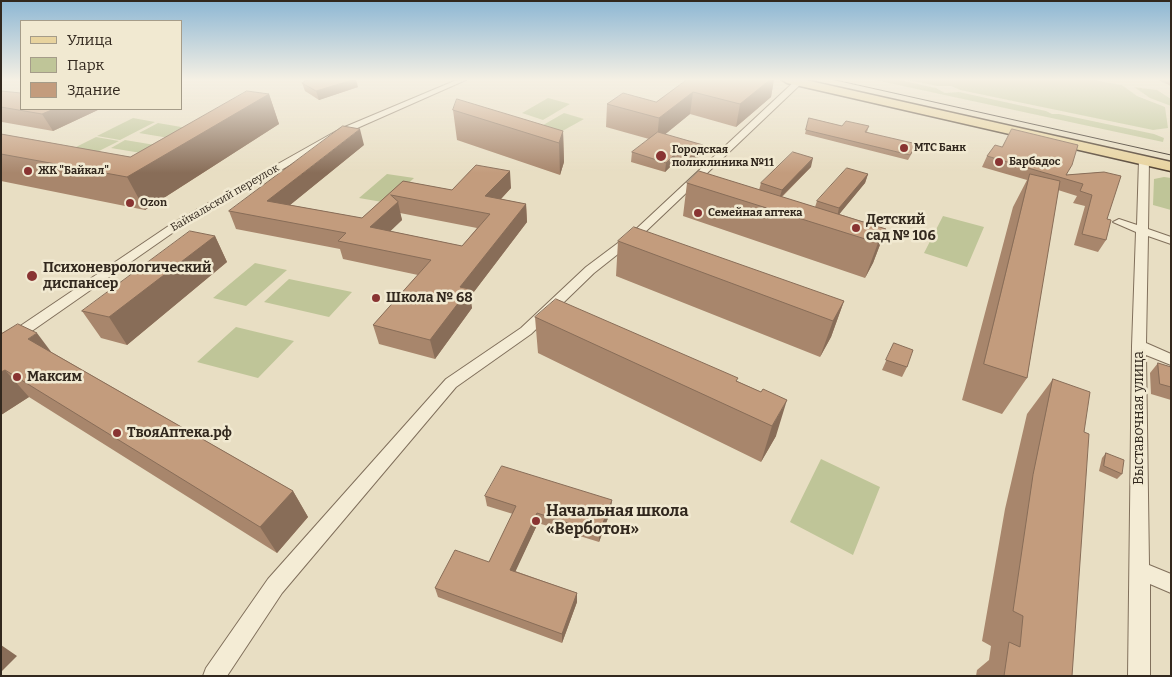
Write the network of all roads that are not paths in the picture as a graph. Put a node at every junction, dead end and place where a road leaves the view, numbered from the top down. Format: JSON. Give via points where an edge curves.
{"nodes":[{"id":1,"x":390,"y":111,"type":"edge"},
{"id":2,"x":762,"y":111,"type":"edge"},
{"id":3,"x":927,"y":111,"type":"edge"},
{"id":4,"x":1144,"y":160,"type":"junction"},
{"id":5,"x":1171,"y":167,"type":"edge"},
{"id":6,"x":1119,"y":222,"type":"dead end"},
{"id":7,"x":1142,"y":230,"type":"junction"},
{"id":8,"x":1171,"y":241,"type":"edge"},
{"id":9,"x":1,"y":346,"type":"edge"},
{"id":10,"x":1139,"y":346,"type":"junction"},
{"id":11,"x":1171,"y":360,"type":"edge"},
{"id":12,"x":1140,"y":570,"type":"junction"},
{"id":13,"x":1171,"y":584,"type":"edge"},
{"id":14,"x":214,"y":676,"type":"edge"},
{"id":15,"x":1138,"y":676,"type":"edge"}],
"edges":[{"from":1,"to":9,"type":"street","name":"Байкальский переулок","via":[[343,131],[177,225]]},
{"from":2,"to":14,"type":"street","via":[[638,233],[590,270],[526,331],[451,383],[275,586]]},
{"from":3,"to":4,"type":"main road"},
{"from":4,"to":5,"type":"main road"},
{"from":4,"to":7,"type":"street","name":"Выставочная улица"},
{"from":6,"to":7,"type":"street"},
{"from":7,"to":8,"type":"street"},
{"from":7,"to":10,"type":"street","name":"Выставочная улица"},
{"from":10,"to":11,"type":"street"},
{"from":10,"to":12,"type":"street","name":"Выставочная улица"},
{"from":12,"to":13,"type":"street"},
{"from":12,"to":15,"type":"street","name":"Выставочная улица"}]}
